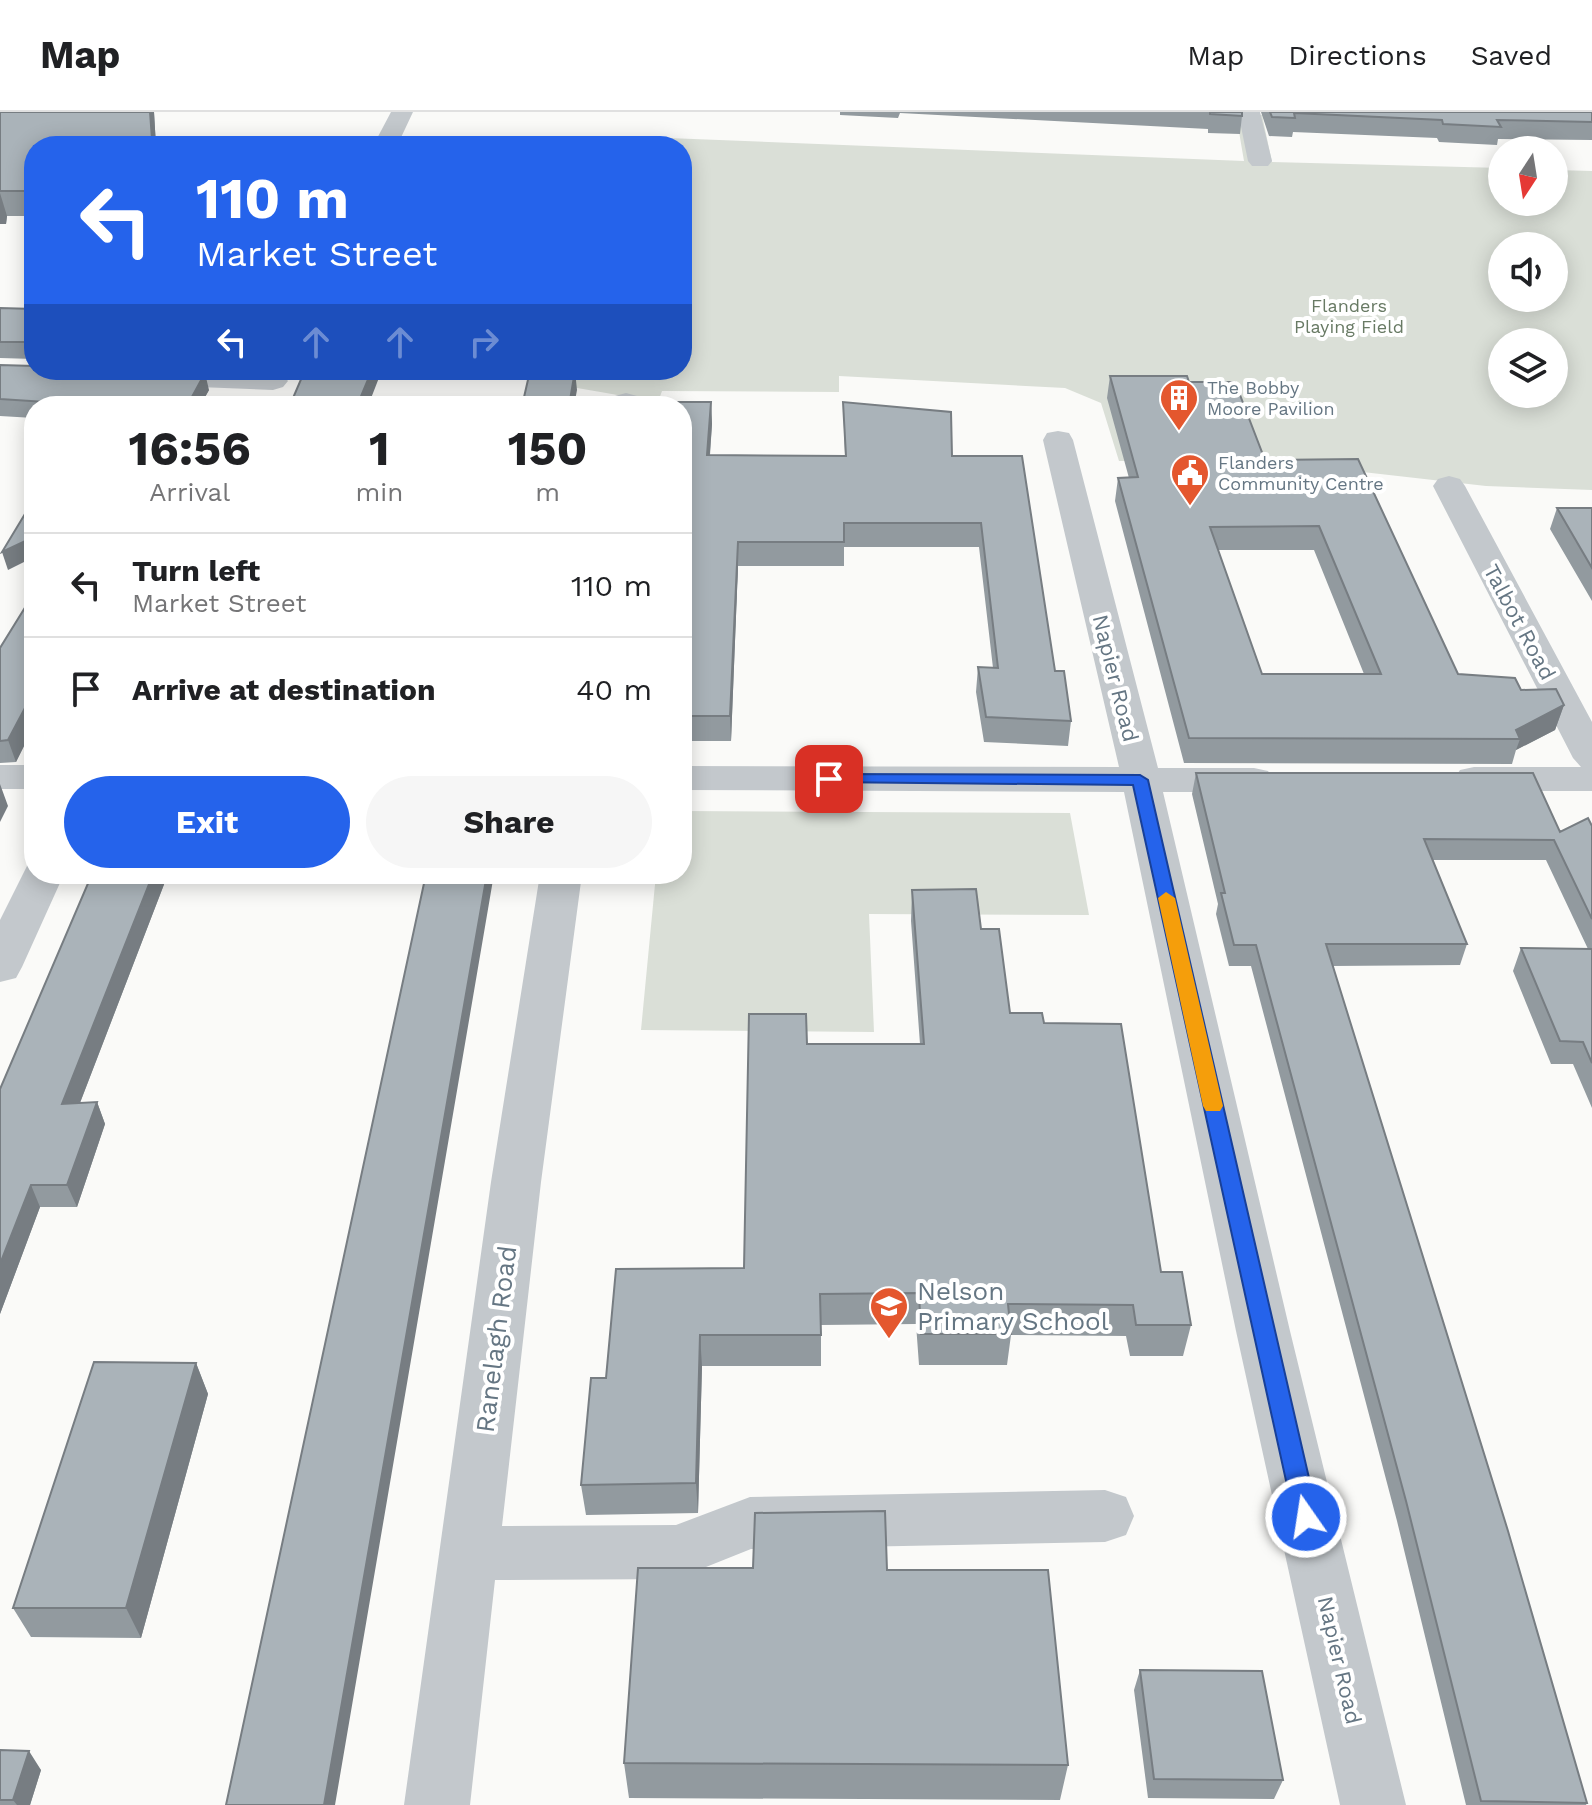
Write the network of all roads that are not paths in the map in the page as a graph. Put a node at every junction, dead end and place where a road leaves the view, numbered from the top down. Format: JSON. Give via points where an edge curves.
{"nodes":[{"id":1,"x":402,"y":112,"type":"edge"},
{"id":2,"x":1249,"y":112,"type":"edge"},
{"id":3,"x":390,"y":136,"type":"edge"},
{"id":4,"x":1260,"y":161,"type":"dead end"},
{"id":5,"x":194,"y":380,"type":"edge"},
{"id":6,"x":271,"y":386,"type":"edge"},
{"id":7,"x":1058,"y":440,"type":"dead end"},
{"id":8,"x":1449,"y":486,"type":"dead end"},
{"id":9,"x":1592,"y":758,"type":"edge"},
{"id":10,"x":0,"y":777,"type":"edge"},
{"id":11,"x":24,"y":777,"type":"edge"},
{"id":12,"x":692,"y":778,"type":"edge"},
{"id":13,"x":1433,"y":779,"type":"edge"},
{"id":14,"x":1592,"y":779,"type":"edge"},
{"id":15,"x":1140,"y":780,"type":"junction"},
{"id":16,"x":1294,"y":780,"type":"edge"},
{"id":17,"x":38,"y":884,"type":"edge"},
{"id":18,"x":560,"y":884,"type":"edge"},
{"id":19,"x":0,"y":967,"type":"edge"},
{"id":20,"x":1105,"y":1516,"type":"dead end"},
{"id":21,"x":469,"y":1553,"type":"junction"},
{"id":22,"x":437,"y":1805,"type":"edge"},
{"id":23,"x":1373,"y":1805,"type":"edge"}],
"edges":[{"from":1,"to":3,"type":"street"},
{"from":2,"to":4,"type":"street"},
{"from":5,"to":6,"type":"street"},
{"from":7,"to":15,"type":"street","name":"Napier Road"},
{"from":8,"to":9,"type":"street","name":"Talbot Road"},
{"from":10,"to":11,"type":"street"},
{"from":12,"to":15,"type":"street"},
{"from":13,"to":14,"type":"street"},
{"from":15,"to":16,"type":"street"},
{"from":15,"to":23,"type":"street","name":"Napier Road"},
{"from":17,"to":19,"type":"street"},
{"from":18,"to":21,"type":"street","name":"Ranelagh Road"},
{"from":20,"to":21,"type":"street","via":[[750,1523],[676,1552]]},
{"from":21,"to":22,"type":"street","name":"Ranelagh Road"}]}
